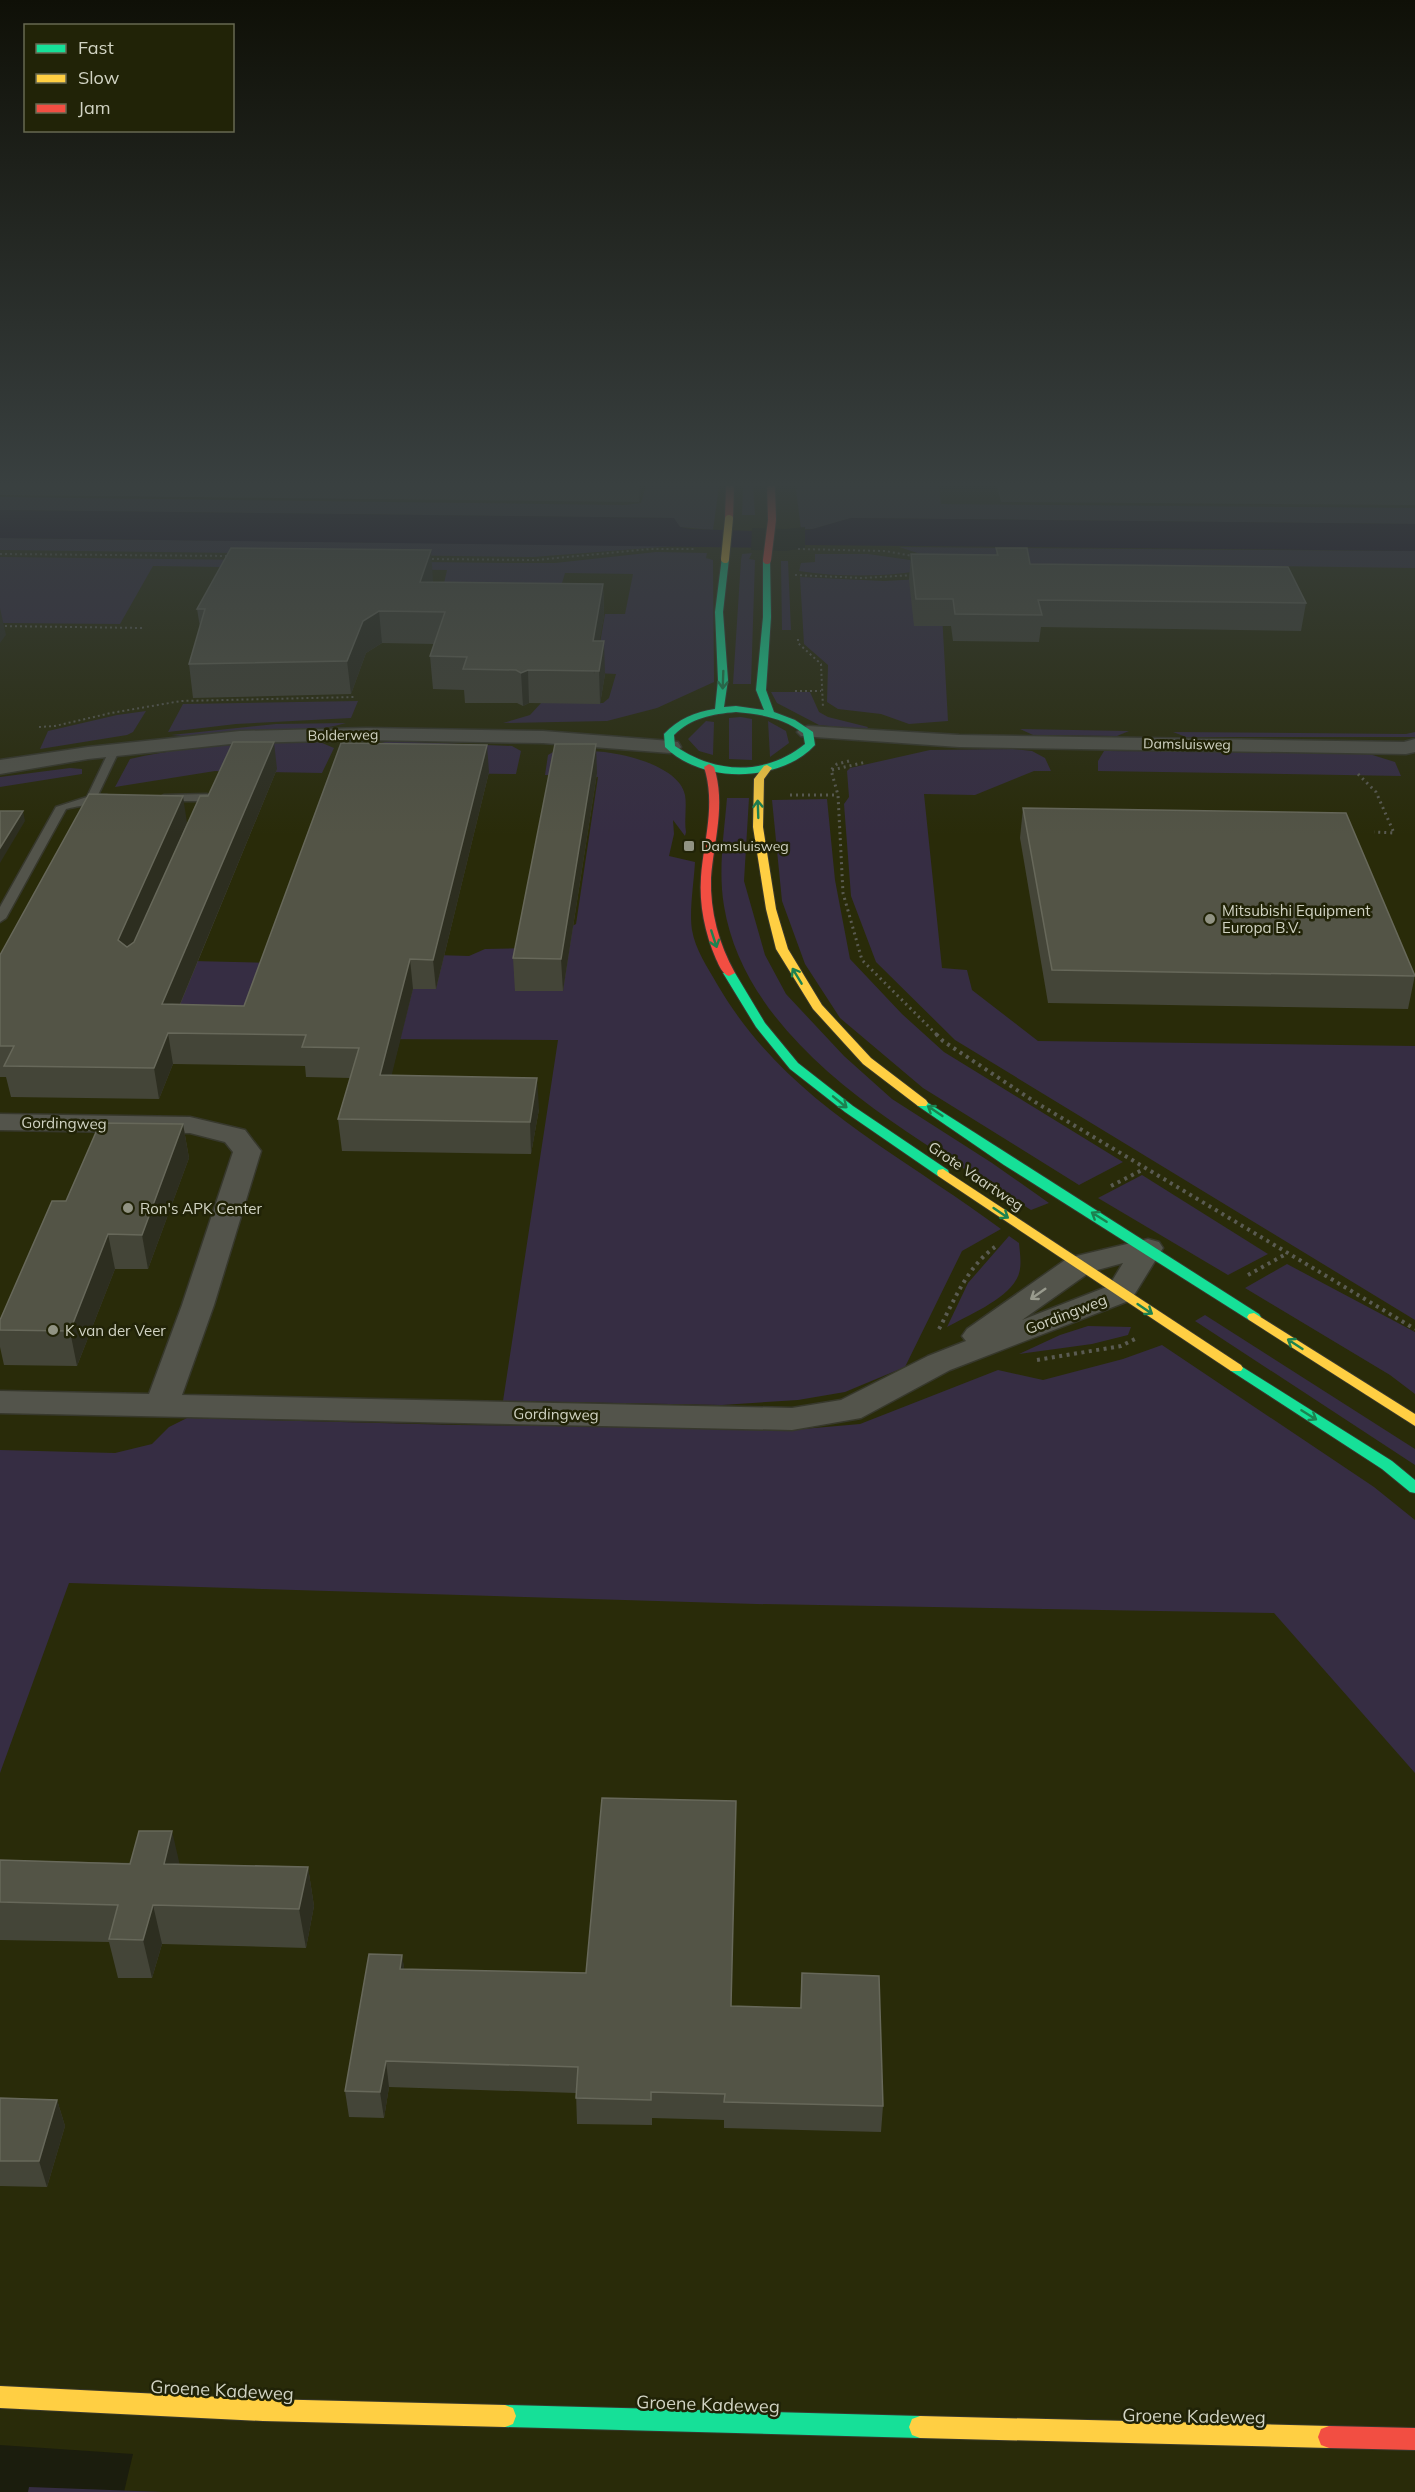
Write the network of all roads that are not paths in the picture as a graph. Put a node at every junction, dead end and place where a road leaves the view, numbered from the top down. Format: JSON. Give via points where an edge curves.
{"nodes":[{"id":1,"x":721,"y":602,"type":"edge"},
{"id":2,"x":767,"y":602,"type":"edge"},
{"id":3,"x":719,"y":711,"type":"junction"},
{"id":4,"x":770,"y":713,"type":"junction"},
{"id":5,"x":672,"y":737,"type":"junction"},
{"id":6,"x":959,"y":741,"type":"junction"},
{"id":7,"x":807,"y":742,"type":"junction"},
{"id":8,"x":1415,"y":746,"type":"edge"},
{"id":9,"x":114,"y":751,"type":"junction"},
{"id":10,"x":0,"y":767,"type":"edge"},
{"id":11,"x":709,"y":767,"type":"junction"},
{"id":12,"x":768,"y":768,"type":"junction"},
{"id":13,"x":114,"y":798,"type":"edge"},
{"id":14,"x":149,"y":798,"type":"edge"},
{"id":15,"x":91,"y":799,"type":"junction"},
{"id":16,"x":197,"y":819,"type":"edge"},
{"id":17,"x":0,"y":918,"type":"edge"},
{"id":18,"x":0,"y":1122,"type":"edge"},
{"id":19,"x":1148,"y":1248,"type":"junction"},
{"id":20,"x":1079,"y":1264,"type":"junction"},
{"id":21,"x":1120,"y":1293,"type":"junction"},
{"id":22,"x":939,"y":1363,"type":"junction"},
{"id":23,"x":0,"y":1402,"type":"edge"},
{"id":24,"x":161,"y":1407,"type":"junction"},
{"id":25,"x":1415,"y":1421,"type":"edge"},
{"id":26,"x":1415,"y":1488,"type":"edge"},
{"id":27,"x":0,"y":2397,"type":"edge"},
{"id":28,"x":1415,"y":2439,"type":"edge"}],
"edges":[{"from":1,"to":3,"type":"main road","one_way":true,"bridge":true,"via":[[719,631],[724,668]]},
{"from":2,"to":4,"type":"main road","bridge":true,"via":[[761,690]]},
{"from":3,"to":4,"type":"main road"},
{"from":3,"to":5,"type":"main road","via":[[684,720]]},
{"from":4,"to":7,"type":"main road","via":[[787,717]]},
{"from":5,"to":9,"type":"street","name":"Bolderweg","via":[[240,737]]},
{"from":5,"to":11,"type":"main road","via":[[684,759]]},
{"from":6,"to":7,"type":"street","name":"Damsluisweg"},
{"from":6,"to":7,"type":"street","name":"Damsluisweg","via":[[827,747]]},
{"from":6,"to":8,"type":"street","name":"Damsluisweg"},
{"from":7,"to":12,"type":"main road","via":[[790,761]]},
{"from":9,"to":10,"type":"street","name":"Bolderweg"},
{"from":9,"to":15,"type":"lane"},
{"from":11,"to":12,"type":"main road"},
{"from":11,"to":20,"type":"main road","name":"Grote Vaartweg","one_way":true,"via":[[716,794],[706,882],[711,931],[721,959],[759,1025],[794,1066],[849,1109]]},
{"from":19,"to":12,"type":"main road","name":"Grote Vaartweg","one_way":true,"via":[[918,1100],[867,1061],[817,1007],[782,948],[771,909],[757,795],[759,779]]},
{"from":13,"to":15,"type":"lane"},
{"from":14,"to":16,"type":"lane","via":[[207,797]]},
{"from":15,"to":17,"type":"lane","via":[[62,807]]},
{"from":18,"to":24,"type":"street","name":"Gordingweg","via":[[190,1125],[235,1136],[247,1151]]},
{"from":19,"to":20,"type":"street","name":"Gordingweg"},
{"from":19,"to":21,"type":"street","name":"Gordingweg"},
{"from":25,"to":19,"type":"main road","name":"Grote Vaartweg","one_way":true},
{"from":20,"to":21,"type":"main road","name":"Grote Vaartweg"},
{"from":20,"to":22,"type":"street","name":"Gordingweg","one_way":true},
{"from":21,"to":22,"type":"street","name":"Gordingweg"},
{"from":21,"to":26,"type":"main road","name":"Grote Vaartweg","one_way":true,"via":[[1387,1464]]},
{"from":22,"to":24,"type":"street","name":"Gordingweg","via":[[849,1410],[792,1419]]},
{"from":23,"to":24,"type":"street","name":"Gordingweg"},
{"from":27,"to":28,"type":"main road","name":"Groene Kadeweg","via":[[263,2410]]}]}
